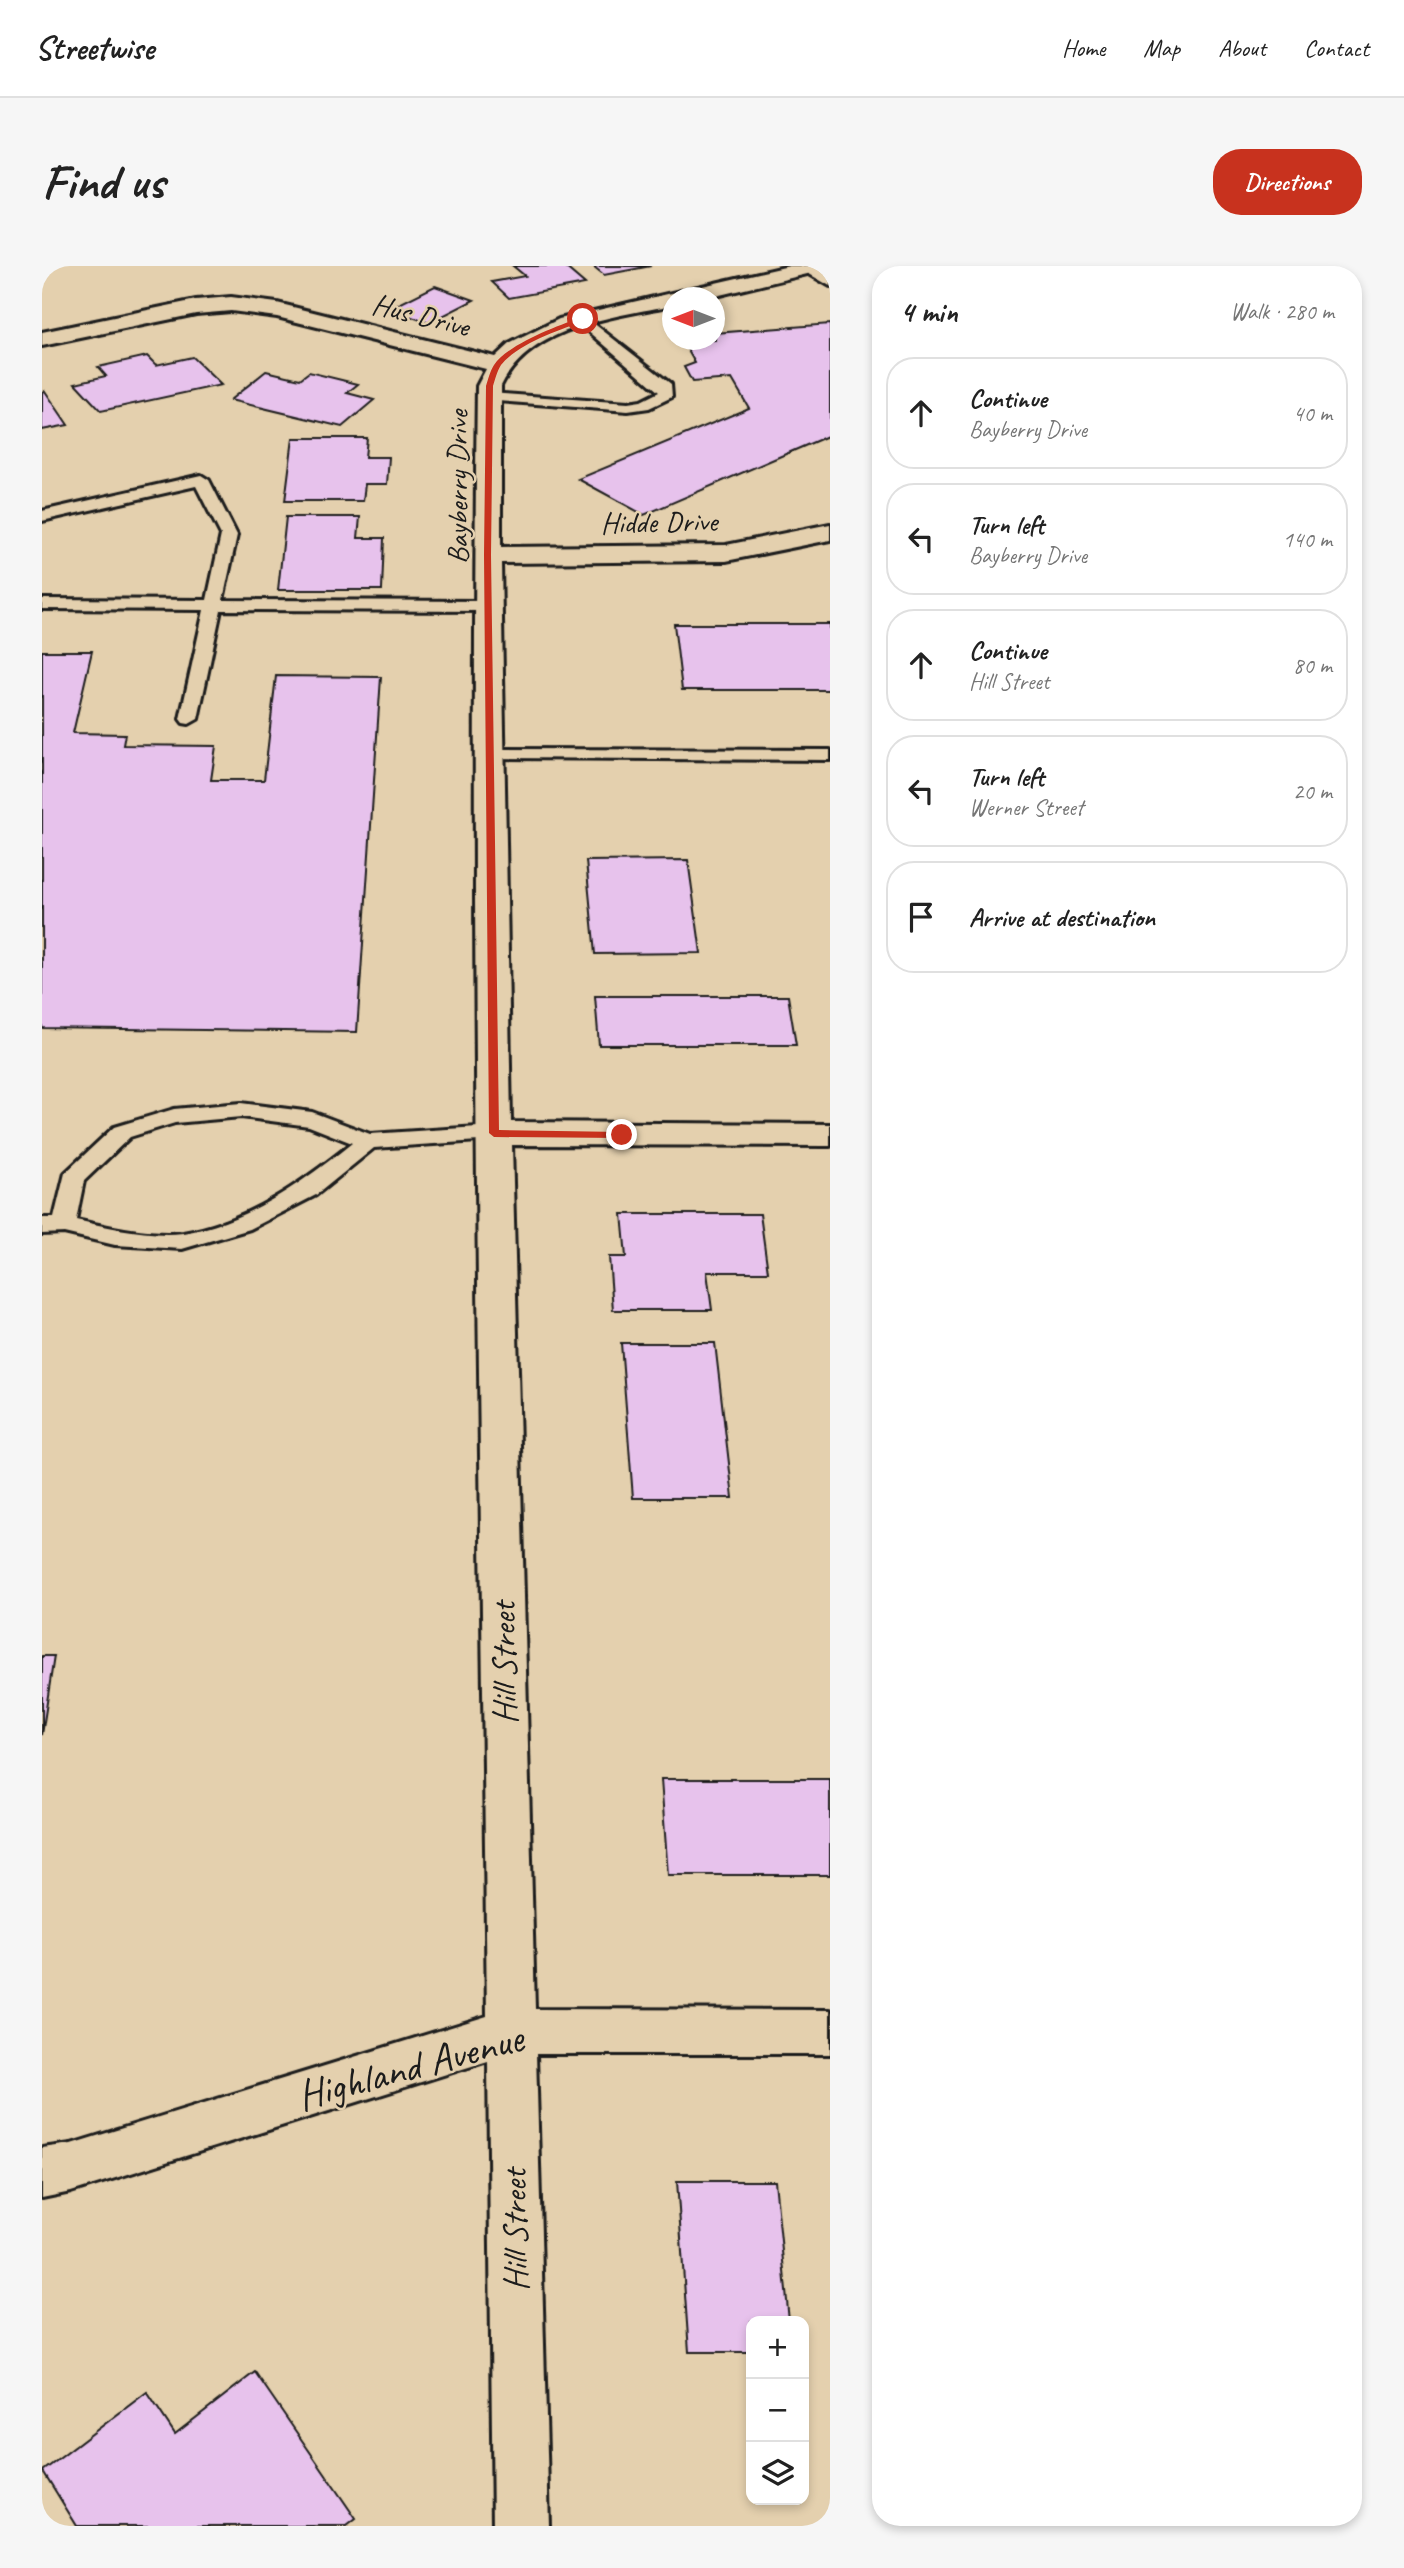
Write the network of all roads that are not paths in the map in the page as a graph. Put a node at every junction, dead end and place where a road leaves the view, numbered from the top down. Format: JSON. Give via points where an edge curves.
{"nodes":[{"id":1,"x":813,"y":267,"type":"edge"},
{"id":2,"x":830,"y":282,"type":"edge"},
{"id":3,"x":723,"y":287,"type":"edge"},
{"id":4,"x":662,"y":301,"type":"edge"},
{"id":5,"x":583,"y":319,"type":"junction"},
{"id":6,"x":42,"y":339,"type":"edge"},
{"id":7,"x":498,"y":365,"type":"junction"},
{"id":8,"x":489,"y":397,"type":"junction"},
{"id":9,"x":42,"y":516,"type":"edge"},
{"id":10,"x":830,"y":532,"type":"edge"},
{"id":11,"x":488,"y":555,"type":"junction"},
{"id":12,"x":42,"y":604,"type":"edge"},
{"id":13,"x":215,"y":605,"type":"junction"},
{"id":14,"x":489,"y":606,"type":"junction"},
{"id":15,"x":189,"y":719,"type":"dead end"},
{"id":16,"x":490,"y":754,"type":"junction"},
{"id":17,"x":830,"y":755,"type":"edge"},
{"id":18,"x":491,"y":801,"type":"joint"},
{"id":19,"x":494,"y":1133,"type":"junction"},
{"id":20,"x":830,"y":1135,"type":"edge"},
{"id":21,"x":368,"y":1141,"type":"junction"},
{"id":22,"x":53,"y":1226,"type":"edge"},
{"id":23,"x":510,"y":2031,"type":"junction"},
{"id":24,"x":830,"y":2032,"type":"edge"},
{"id":25,"x":42,"y":2174,"type":"edge"},
{"id":26,"x":521,"y":2526,"type":"edge"}],
"edges":[{"from":1,"to":2,"type":"lane"},
{"from":1,"to":3,"type":"street","name":"Bayberry Drive"},
{"from":4,"to":5,"type":"street","name":"Bayberry Drive"},
{"from":5,"to":7,"type":"street","name":"Bayberry Drive","via":[[537,338]]},
{"from":5,"to":8,"type":"lane","via":[[666,387],[667,394],[628,407]]},
{"from":6,"to":7,"type":"street","name":"Hus Drive","via":[[231,304],[277,310]]},
{"from":7,"to":8,"type":"street","name":"Bayberry Drive"},
{"from":8,"to":11,"type":"street","name":"Bayberry Drive"},
{"from":9,"to":13,"type":"lane","via":[[201,480],[229,535]]},
{"from":10,"to":11,"type":"street","name":"Hidde Drive","via":[[726,553]]},
{"from":11,"to":14,"type":"street","name":"Bayberry Drive"},
{"from":12,"to":13,"type":"lane"},
{"from":13,"to":14,"type":"lane"},
{"from":13,"to":15,"type":"lane"},
{"from":14,"to":16,"type":"street","name":"Bayberry Drive"},
{"from":16,"to":17,"type":"lane"},
{"from":16,"to":18,"type":"street","name":"Bayberry Drive"},
{"from":18,"to":19,"type":"street","name":"Hill Street"},
{"from":19,"to":20,"type":"street"},
{"from":19,"to":21,"type":"lane"},
{"from":19,"to":23,"type":"street","name":"Hill Street"},
{"from":21,"to":22,"type":"lane","via":[[308,1190],[242,1223],[182,1241],[115,1237]]},
{"from":21,"to":22,"type":"lane","via":[[312,1119],[241,1110],[174,1116],[122,1132],[73,1178]]},
{"from":23,"to":24,"type":"street","name":"Highland Avenue"},
{"from":23,"to":25,"type":"street","name":"Highland Avenue"},
{"from":23,"to":26,"type":"street","name":"Hill Street"}]}
